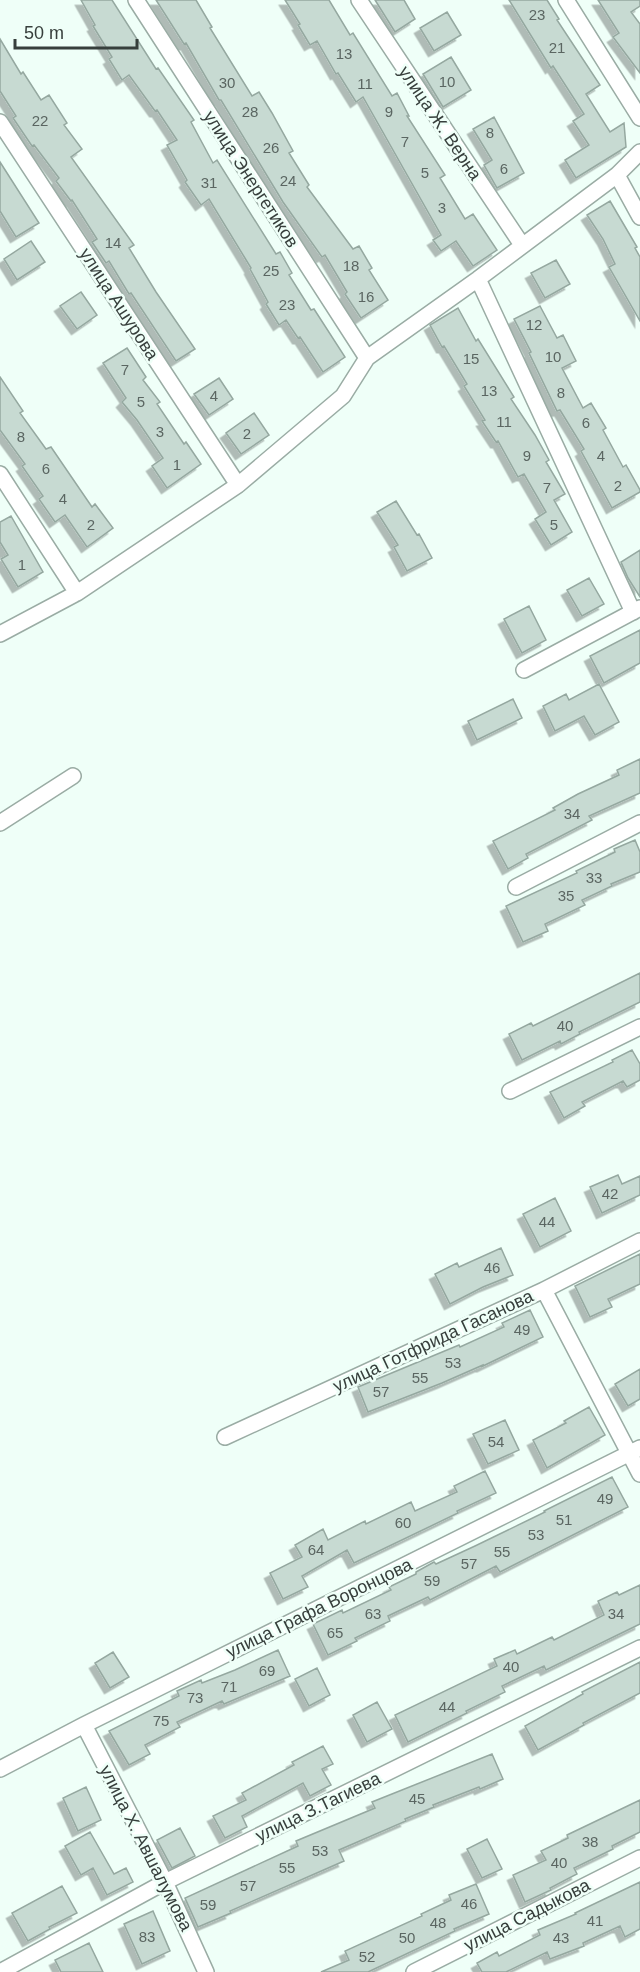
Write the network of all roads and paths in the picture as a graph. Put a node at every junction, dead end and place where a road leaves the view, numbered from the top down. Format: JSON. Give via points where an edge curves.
{"nodes":[{"id":1,"x":136,"y":0,"type":"edge"},
{"id":2,"x":358,"y":0,"type":"edge"},
{"id":3,"x":566,"y":0,"type":"edge"},
{"id":4,"x":640,"y":118,"type":"edge"},
{"id":5,"x":0,"y":122,"type":"edge"},
{"id":6,"x":640,"y":152,"type":"edge"},
{"id":7,"x":616,"y":175,"type":"junction"},
{"id":8,"x":640,"y":217,"type":"edge"},
{"id":9,"x":522,"y":245,"type":"junction"},
{"id":10,"x":478,"y":279,"type":"junction"},
{"id":11,"x":367,"y":358,"type":"junction"},
{"id":12,"x":0,"y":474,"type":"edge"},
{"id":13,"x":238,"y":485,"type":"junction"},
{"id":14,"x":77,"y":593,"type":"junction"},
{"id":15,"x":636,"y":610,"type":"edge"},
{"id":16,"x":0,"y":634,"type":"edge"},
{"id":17,"x":524,"y":670,"type":"dead end"},
{"id":18,"x":73,"y":776,"type":"dead end"},
{"id":19,"x":640,"y":823,"type":"edge"},
{"id":20,"x":0,"y":824,"type":"edge"},
{"id":21,"x":516,"y":887,"type":"dead end"},
{"id":22,"x":640,"y":1027,"type":"edge"},
{"id":23,"x":510,"y":1091,"type":"dead end"},
{"id":24,"x":640,"y":1241,"type":"edge"},
{"id":25,"x":544,"y":1290,"type":"junction"},
{"id":26,"x":225,"y":1437,"type":"dead end"},
{"id":27,"x":635,"y":1451,"type":"edge"},
{"id":28,"x":640,"y":1474,"type":"edge"},
{"id":29,"x":640,"y":1648,"type":"edge"},
{"id":30,"x":84,"y":1725,"type":"junction"},
{"id":31,"x":0,"y":1769,"type":"edge"},
{"id":32,"x":640,"y":1858,"type":"edge"},
{"id":33,"x":165,"y":1882,"type":"junction"},
{"id":34,"x":0,"y":1972,"type":"edge"},
{"id":35,"x":207,"y":1972,"type":"edge"},
{"id":36,"x":414,"y":1972,"type":"edge"}],
"edges":[{"from":1,"to":11,"type":"street","name":"улица Энергетиков"},
{"from":2,"to":9,"type":"street","name":"улица Ж. Верна"},
{"from":3,"to":4,"type":"street"},
{"from":5,"to":13,"type":"street","name":"улица Ашурова"},
{"from":6,"to":7,"type":"street"},
{"from":7,"to":8,"type":"street"},
{"from":7,"to":9,"type":"street"},
{"from":9,"to":10,"type":"street"},
{"from":10,"to":11,"type":"street"},
{"from":10,"to":15,"type":"street"},
{"from":11,"to":13,"type":"street","via":[[343,396]]},
{"from":12,"to":14,"type":"street"},
{"from":13,"to":14,"type":"street"},
{"from":14,"to":16,"type":"street"},
{"from":15,"to":17,"type":"street"},
{"from":18,"to":20,"type":"street"},
{"from":19,"to":21,"type":"street"},
{"from":22,"to":23,"type":"street"},
{"from":24,"to":25,"type":"street","name":"улица Готфрида Гасанова"},
{"from":25,"to":26,"type":"street","name":"улица Готфрида Гасанова"},
{"from":25,"to":27,"type":"street"},
{"from":27,"to":28,"type":"street"},
{"from":27,"to":30,"type":"street","name":"улица Графа Воронцова"},
{"from":29,"to":33,"type":"street","name":"улица З.Тагиева"},
{"from":30,"to":31,"type":"street","name":"улица Графа Воронцова"},
{"from":30,"to":33,"type":"street","name":"улица Х. Авшалумова"},
{"from":32,"to":36,"type":"street","name":"улица Садыкова"},
{"from":33,"to":34,"type":"street","name":"улица З.Тагиева"},
{"from":33,"to":35,"type":"street","name":"улица Х. Авшалумова"}]}
